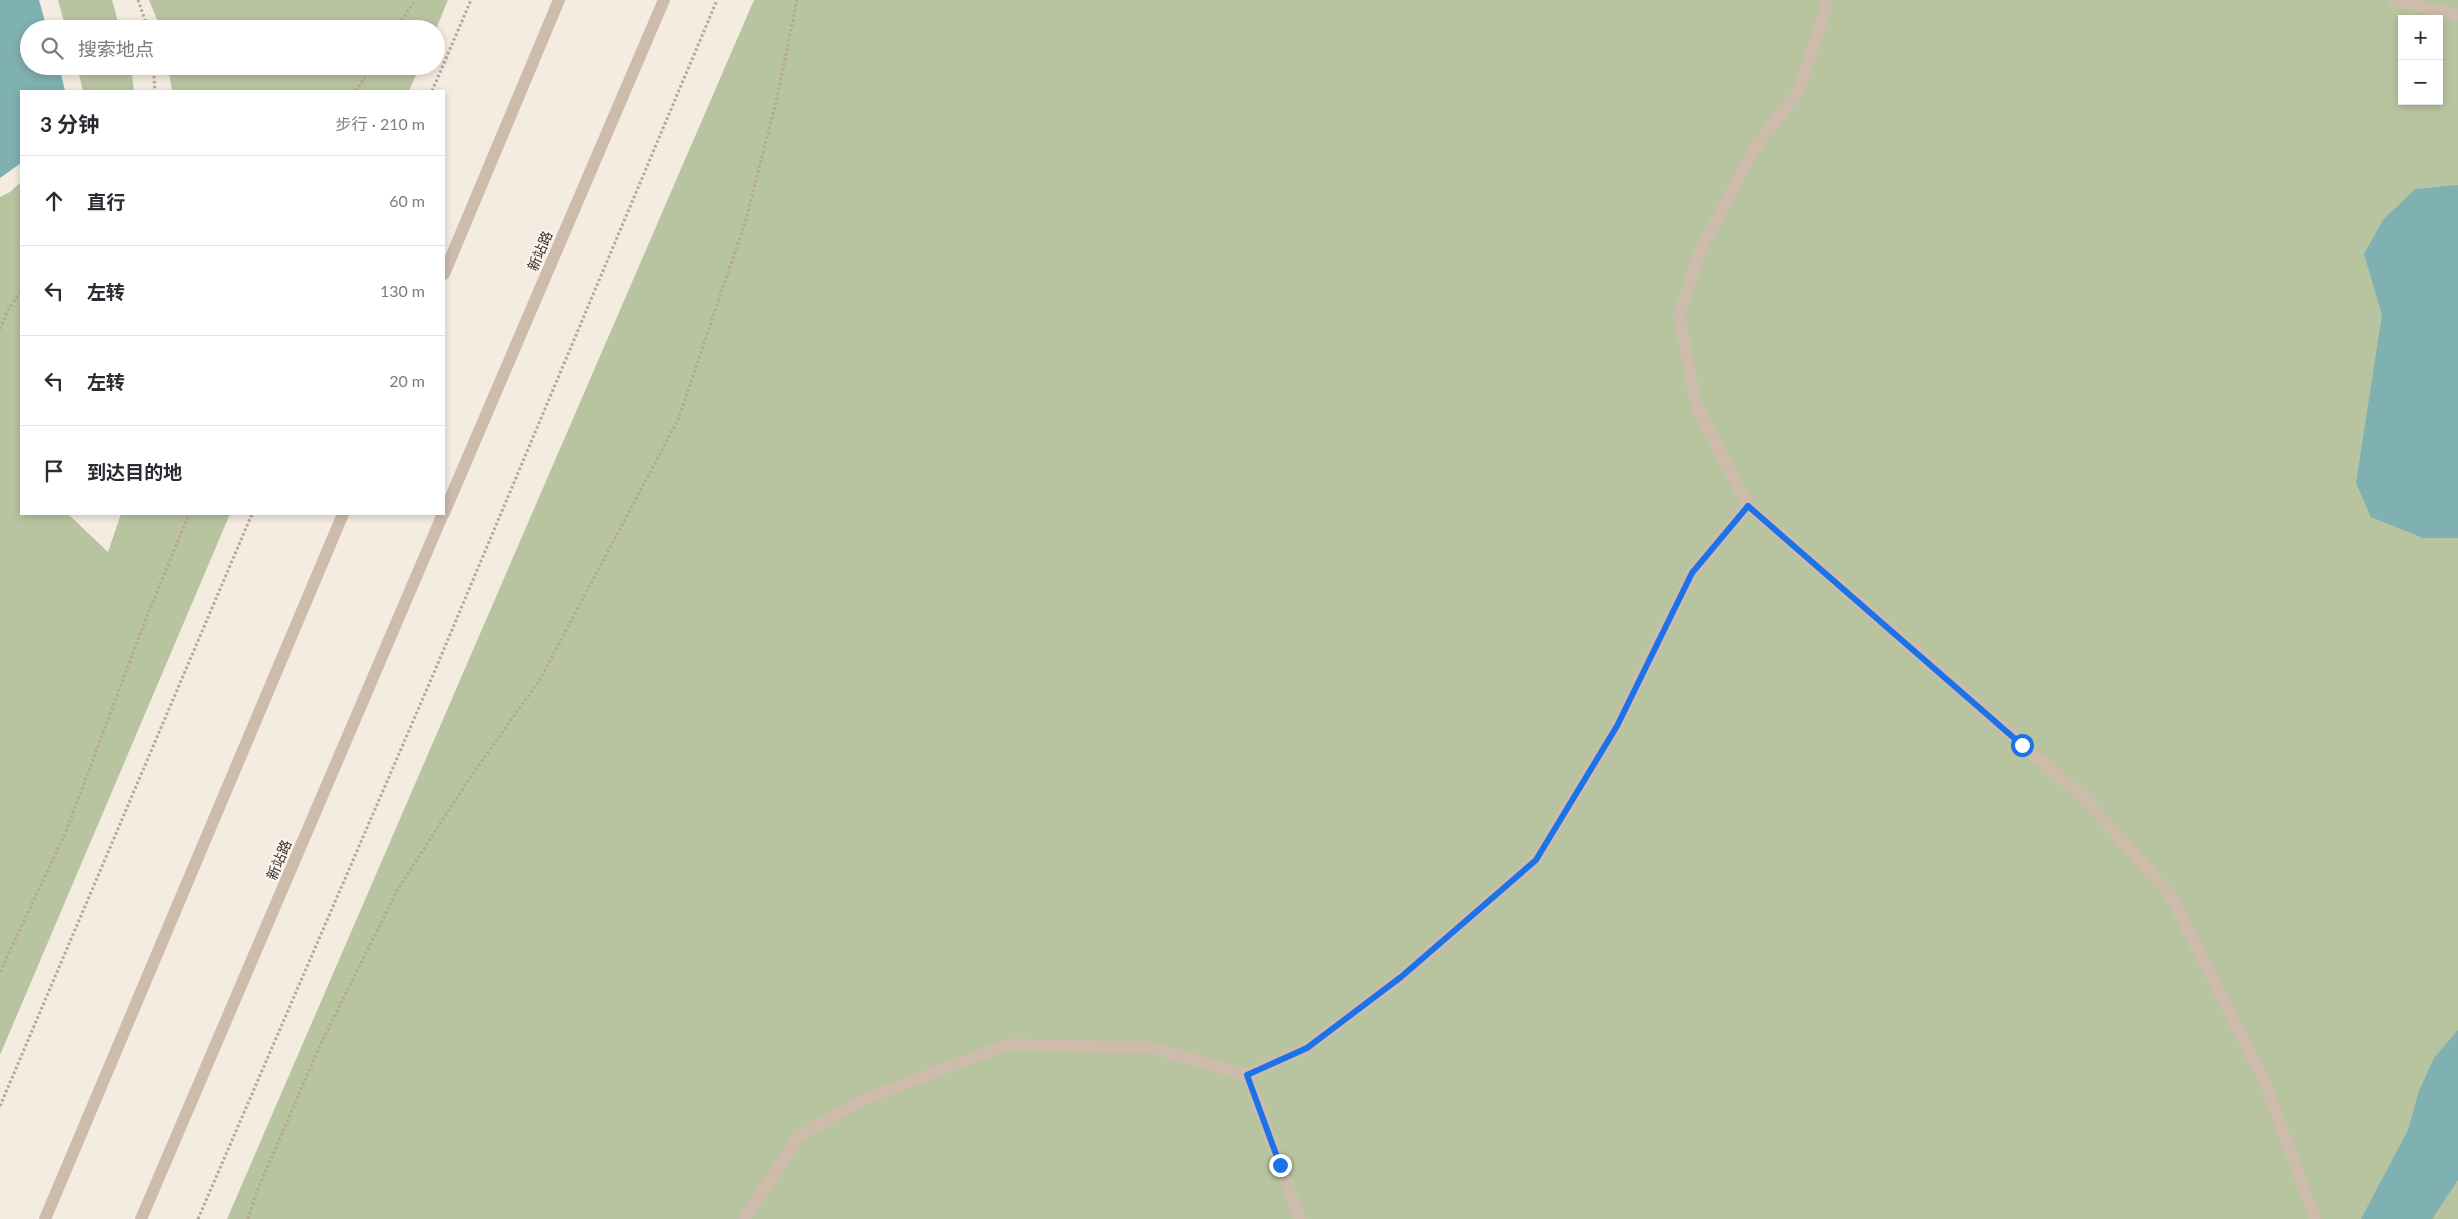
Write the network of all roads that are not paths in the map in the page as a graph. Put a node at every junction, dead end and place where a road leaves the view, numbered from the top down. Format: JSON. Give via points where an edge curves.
{"nodes":[{"id":1,"x":560,"y":0,"type":"edge"},
{"id":2,"x":664,"y":0,"type":"edge"},
{"id":3,"x":1825,"y":0,"type":"edge"},
{"id":4,"x":2393,"y":0,"type":"edge"},
{"id":5,"x":2458,"y":15,"type":"edge"},
{"id":6,"x":445,"y":272,"type":"edge"},
{"id":7,"x":1748,"y":506,"type":"junction"},
{"id":8,"x":445,"y":511,"type":"edge"},
{"id":9,"x":343,"y":515,"type":"edge"},
{"id":10,"x":443,"y":515,"type":"edge"},
{"id":11,"x":1247,"y":1075,"type":"junction"},
{"id":12,"x":45,"y":1219,"type":"edge"},
{"id":13,"x":141,"y":1219,"type":"edge"},
{"id":14,"x":744,"y":1219,"type":"edge"},
{"id":15,"x":1300,"y":1219,"type":"edge"},
{"id":16,"x":2314,"y":1219,"type":"edge"}],
"edges":[{"from":1,"to":6,"type":"street"},
{"from":2,"to":8,"type":"street","name":"新站路"},
{"from":3,"to":7,"type":"street","via":[[1826,8],[1798,92],[1756,146],[1700,250],[1679,315],[1696,405]]},
{"from":4,"to":5,"type":"street"},
{"from":7,"to":11,"type":"street","via":[[1692,573],[1617,726],[1536,860],[1401,977],[1307,1048]]},
{"from":7,"to":16,"type":"street","via":[[2082,797],[2169,893],[2266,1085]]},
{"from":9,"to":12,"type":"street"},
{"from":10,"to":13,"type":"street","name":"新站路"},
{"from":11,"to":14,"type":"street","via":[[1152,1048],[1009,1044],[865,1099],[799,1136]]},
{"from":11,"to":15,"type":"street"}]}
